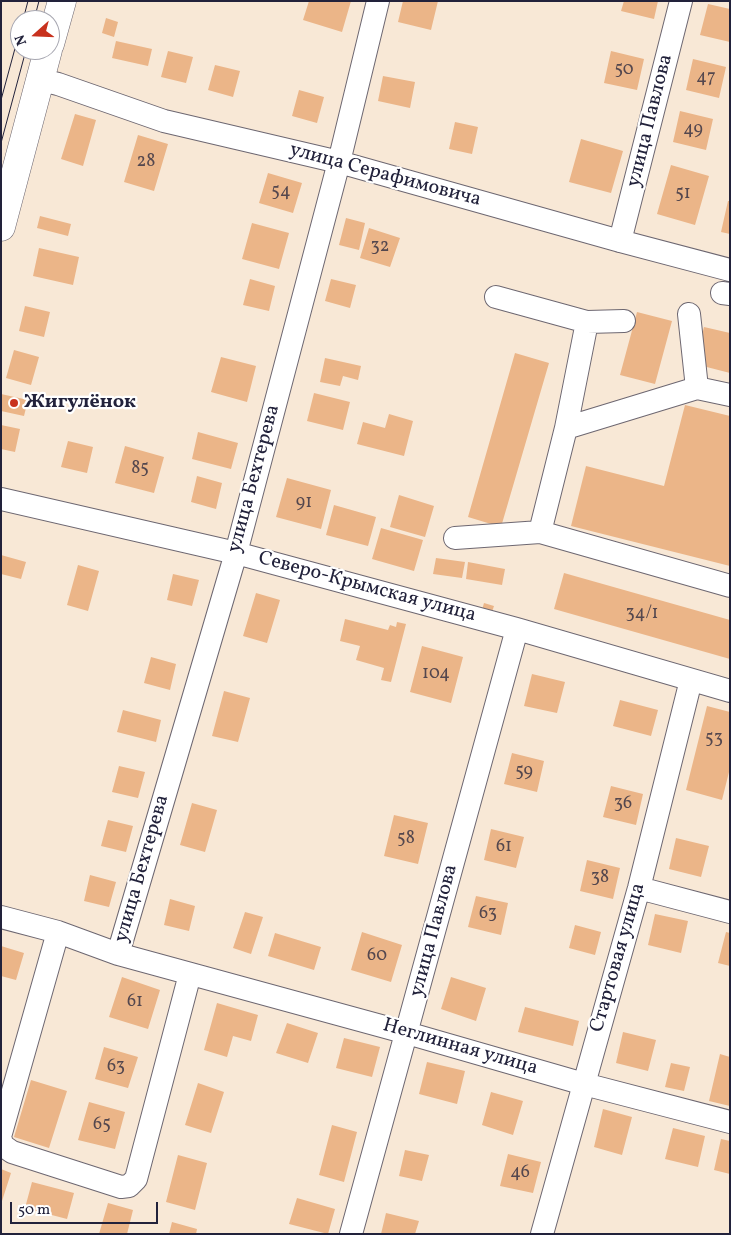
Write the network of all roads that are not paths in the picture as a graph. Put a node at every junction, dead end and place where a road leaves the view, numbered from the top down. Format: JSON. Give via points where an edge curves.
{"nodes":[{"id":1,"x":378,"y":1,"type":"edge"},
{"id":2,"x":681,"y":1,"type":"edge"},
{"id":3,"x":46,"y":60,"type":"edge"},
{"id":4,"x":41,"y":80,"type":"junction"},
{"id":5,"x":339,"y":162,"type":"junction"},
{"id":6,"x":1,"y":227,"type":"edge"},
{"id":7,"x":620,"y":242,"type":"junction"},
{"id":8,"x":730,"y":270,"type":"edge"},
{"id":9,"x":496,"y":296,"type":"dead end"},
{"id":10,"x":689,"y":314,"type":"dead end"},
{"id":11,"x":624,"y":321,"type":"dead end"},
{"id":12,"x":587,"y":322,"type":"junction"},
{"id":13,"x":696,"y":388,"type":"junction"},
{"id":14,"x":730,"y":395,"type":"edge"},
{"id":15,"x":566,"y":428,"type":"junction"},
{"id":16,"x":1,"y":499,"type":"edge"},
{"id":17,"x":540,"y":532,"type":"junction"},
{"id":18,"x":455,"y":538,"type":"dead end"},
{"id":19,"x":236,"y":553,"type":"junction"},
{"id":20,"x":730,"y":586,"type":"edge"},
{"id":21,"x":517,"y":629,"type":"junction"},
{"id":22,"x":692,"y":680,"type":"junction"},
{"id":23,"x":730,"y":690,"type":"edge"},
{"id":24,"x":639,"y":888,"type":"junction"},
{"id":25,"x":730,"y":912,"type":"edge"},
{"id":26,"x":1,"y":917,"type":"edge"},
{"id":27,"x":58,"y":932,"type":"junction"},
{"id":28,"x":118,"y":954,"type":"junction"},
{"id":29,"x":190,"y":974,"type":"junction"},
{"id":30,"x":407,"y":1032,"type":"junction"},
{"id":31,"x":584,"y":1084,"type":"junction"},
{"id":32,"x":730,"y":1122,"type":"edge"},
{"id":33,"x":1,"y":1133,"type":"edge"},
{"id":34,"x":1,"y":1140,"type":"edge"},
{"id":35,"x":351,"y":1234,"type":"edge"},
{"id":36,"x":542,"y":1234,"type":"edge"}],
"edges":[{"from":1,"to":5,"type":"street","name":"улица Бехтерева"},
{"from":2,"to":7,"type":"street","name":"улица Павлова"},
{"from":3,"to":4,"type":"main road"},
{"from":4,"to":5,"type":"street","name":"улица Серафимовича","via":[[164,121]]},
{"from":4,"to":6,"type":"main road"},
{"from":5,"to":7,"type":"street","name":"улица Серафимовича"},
{"from":5,"to":19,"type":"street","name":"улица Бехтерева"},
{"from":7,"to":8,"type":"street","name":"улица Серафимовича"},
{"from":9,"to":12,"type":"street"},
{"from":10,"to":13,"type":"street"},
{"from":11,"to":12,"type":"street"},
{"from":12,"to":15,"type":"street"},
{"from":13,"to":14,"type":"street"},
{"from":13,"to":15,"type":"street"},
{"from":15,"to":17,"type":"street"},
{"from":16,"to":19,"type":"street","name":"Северо-Крымская улица"},
{"from":17,"to":18,"type":"street"},
{"from":17,"to":20,"type":"street"},
{"from":19,"to":21,"type":"street","name":"Северо-Крымская улица"},
{"from":19,"to":28,"type":"street","name":"улица Бехтерева"},
{"from":21,"to":22,"type":"street","name":"Северо-Крымская улица"},
{"from":21,"to":30,"type":"street","name":"улица Павлова"},
{"from":22,"to":23,"type":"street","name":"Северо-Крымская улица"},
{"from":22,"to":24,"type":"street","name":"Стартовая улица"},
{"from":24,"to":25,"type":"street"},
{"from":24,"to":31,"type":"street","name":"Стартовая улица"},
{"from":26,"to":27,"type":"street","name":"Неглинная улица"},
{"from":27,"to":28,"type":"street","name":"Неглинная улица"},
{"from":27,"to":33,"type":"street"},
{"from":28,"to":29,"type":"street","name":"Неглинная улица"},
{"from":29,"to":30,"type":"street","name":"Неглинная улица"},
{"from":29,"to":34,"type":"street","via":[[136,1179],[130,1186],[12,1152],[2,1145]]},
{"from":30,"to":31,"type":"street","name":"Неглинная улица"},
{"from":30,"to":35,"type":"street","name":"улица Павлова"},
{"from":31,"to":32,"type":"street","name":"Неглинная улица"},
{"from":31,"to":36,"type":"street","name":"Стартовая улица"}]}
